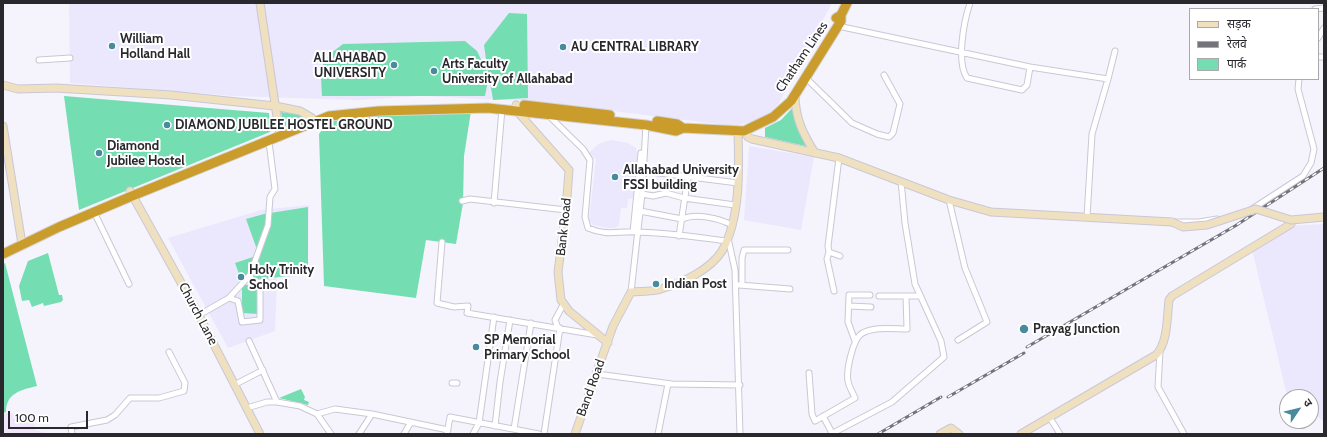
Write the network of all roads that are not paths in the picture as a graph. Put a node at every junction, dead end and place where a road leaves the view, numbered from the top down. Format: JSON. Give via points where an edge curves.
{"nodes":[{"id":1,"x":260,"y":3,"type":"edge"},
{"id":2,"x":847,"y":3,"type":"edge"},
{"id":3,"x":970,"y":3,"type":"edge"},
{"id":4,"x":841,"y":15,"type":"junction"},
{"id":5,"x":838,"y":26,"type":"junction"},
{"id":6,"x":1115,"y":51,"type":"dead end"},
{"id":7,"x":962,"y":53,"type":"junction"},
{"id":8,"x":70,"y":58,"type":"dead end"},
{"id":9,"x":39,"y":60,"type":"dead end"},
{"id":10,"x":1030,"y":67,"type":"junction"},
{"id":11,"x":884,"y":74,"type":"dead end"},
{"id":12,"x":805,"y":77,"type":"junction"},
{"id":13,"x":1108,"y":79,"type":"junction"},
{"id":14,"x":1299,"y":80,"type":"edge"},
{"id":15,"x":3,"y":85,"type":"edge"},
{"id":16,"x":795,"y":93,"type":"junction"},
{"id":17,"x":786,"y":103,"type":"junction"},
{"id":18,"x":275,"y":106,"type":"junction"},
{"id":19,"x":516,"y":107,"type":"junction"},
{"id":20,"x":502,"y":109,"type":"junction"},
{"id":21,"x":547,"y":114,"type":"junction"},
{"id":22,"x":312,"y":118,"type":"junction"},
{"id":23,"x":646,"y":125,"type":"junction"},
{"id":24,"x":3,"y":126,"type":"edge"},
{"id":25,"x":683,"y":128,"type":"junction"},
{"id":26,"x":741,"y":131,"type":"junction"},
{"id":27,"x":280,"y":135,"type":"junction"},
{"id":28,"x":4,"y":142,"type":"edge"},
{"id":29,"x":269,"y":142,"type":"junction"},
{"id":30,"x":642,"y":142,"type":"dead end"},
{"id":31,"x":815,"y":153,"type":"junction"},
{"id":32,"x":839,"y":158,"type":"junction"},
{"id":33,"x":643,"y":171,"type":"junction"},
{"id":34,"x":688,"y":177,"type":"junction"},
{"id":35,"x":901,"y":182,"type":"junction"},
{"id":36,"x":738,"y":183,"type":"junction"},
{"id":37,"x":131,"y":194,"type":"junction"},
{"id":38,"x":642,"y":194,"type":"junction"},
{"id":39,"x":684,"y":198,"type":"junction"},
{"id":40,"x":950,"y":200,"type":"junction"},
{"id":41,"x":462,"y":201,"type":"dead end"},
{"id":42,"x":494,"y":203,"type":"junction"},
{"id":43,"x":735,"y":205,"type":"junction"},
{"id":44,"x":566,"y":210,"type":"junction"},
{"id":45,"x":640,"y":210,"type":"junction"},
{"id":46,"x":94,"y":212,"type":"junction"},
{"id":47,"x":1087,"y":217,"type":"junction"},
{"id":48,"x":682,"y":219,"type":"junction"},
{"id":49,"x":1324,"y":219,"type":"edge"},
{"id":50,"x":1172,"y":222,"type":"junction"},
{"id":51,"x":1291,"y":224,"type":"joint"},
{"id":52,"x":732,"y":225,"type":"junction"},
{"id":53,"x":635,"y":232,"type":"junction"},
{"id":54,"x":679,"y":236,"type":"junction"},
{"id":55,"x":727,"y":239,"type":"junction"},
{"id":56,"x":22,"y":242,"type":"junction"},
{"id":57,"x":442,"y":242,"type":"dead end"},
{"id":58,"x":3,"y":249,"type":"edge"},
{"id":59,"x":788,"y":250,"type":"dead end"},
{"id":60,"x":829,"y":252,"type":"junction"},
{"id":61,"x":3,"y":254,"type":"edge"},
{"id":62,"x":840,"y":256,"type":"dead end"},
{"id":63,"x":250,"y":275,"type":"junction"},
{"id":64,"x":129,"y":284,"type":"dead end"},
{"id":65,"x":736,"y":284,"type":"junction"},
{"id":66,"x":742,"y":285,"type":"junction"},
{"id":67,"x":790,"y":289,"type":"dead end"},
{"id":68,"x":834,"y":291,"type":"dead end"},
{"id":69,"x":631,"y":292,"type":"junction"},
{"id":70,"x":870,"y":295,"type":"dead end"},
{"id":71,"x":879,"y":296,"type":"dead end"},
{"id":72,"x":906,"y":296,"type":"junction"},
{"id":73,"x":920,"y":296,"type":"junction"},
{"id":74,"x":229,"y":298,"type":"junction"},
{"id":75,"x":563,"y":305,"type":"junction"},
{"id":76,"x":849,"y":306,"type":"junction"},
{"id":77,"x":872,"y":307,"type":"dead end"},
{"id":78,"x":199,"y":315,"type":"junction"},
{"id":79,"x":494,"y":317,"type":"junction"},
{"id":80,"x":510,"y":320,"type":"junction"},
{"id":81,"x":531,"y":323,"type":"junction"},
{"id":82,"x":559,"y":328,"type":"junction"},
{"id":83,"x":597,"y":335,"type":"junction"},
{"id":84,"x":958,"y":340,"type":"dead end"},
{"id":85,"x":249,"y":341,"type":"dead end"},
{"id":86,"x":855,"y":341,"type":"junction"},
{"id":87,"x":608,"y":343,"type":"junction"},
{"id":88,"x":1160,"y":351,"type":"junction"},
{"id":89,"x":169,"y":352,"type":"dead end"},
{"id":90,"x":263,"y":370,"type":"junction"},
{"id":91,"x":809,"y":373,"type":"dead end"},
{"id":92,"x":597,"y":374,"type":"junction"},
{"id":93,"x":668,"y":384,"type":"junction"},
{"id":94,"x":234,"y":385,"type":"junction"},
{"id":95,"x":740,"y":385,"type":"junction"},
{"id":96,"x":277,"y":402,"type":"junction"},
{"id":97,"x":247,"y":408,"type":"junction"},
{"id":98,"x":317,"y":414,"type":"junction"},
{"id":99,"x":372,"y":414,"type":"junction"},
{"id":100,"x":823,"y":416,"type":"junction"},
{"id":101,"x":1050,"y":418,"type":"junction"},
{"id":102,"x":411,"y":422,"type":"junction"},
{"id":103,"x":479,"y":423,"type":"junction"},
{"id":104,"x":495,"y":426,"type":"junction"},
{"id":105,"x":503,"y":428,"type":"junction"},
{"id":106,"x":514,"y":429,"type":"junction"},
{"id":107,"x":448,"y":432,"type":"edge"},
{"id":108,"x":72,"y":434,"type":"edge"},
{"id":109,"x":260,"y":434,"type":"edge"},
{"id":110,"x":331,"y":434,"type":"edge"},
{"id":111,"x":359,"y":434,"type":"edge"},
{"id":112,"x":404,"y":434,"type":"edge"},
{"id":113,"x":473,"y":434,"type":"edge"},
{"id":114,"x":500,"y":434,"type":"edge"},
{"id":115,"x":539,"y":434,"type":"edge"},
{"id":116,"x":544,"y":434,"type":"edge"},
{"id":117,"x":575,"y":434,"type":"edge"},
{"id":118,"x":658,"y":434,"type":"edge"},
{"id":119,"x":740,"y":434,"type":"edge"},
{"id":120,"x":832,"y":434,"type":"edge"},
{"id":121,"x":940,"y":434,"type":"edge"},
{"id":122,"x":959,"y":434,"type":"edge"},
{"id":123,"x":1021,"y":434,"type":"edge"},
{"id":124,"x":1060,"y":434,"type":"edge"},
{"id":125,"x":1184,"y":434,"type":"edge"}],
"edges":[{"from":1,"to":18,"type":"street"},
{"from":2,"to":4,"type":"highway","name":"Chatham Lines"},
{"from":3,"to":7,"type":"street","via":[[965,18]]},
{"from":4,"to":5,"type":"highway","name":"Chatham Lines"},
{"from":4,"to":17,"type":"highway","name":"Chatham Lines","via":[[836,18],[786,97]]},
{"from":5,"to":7,"type":"street"},
{"from":5,"to":12,"type":"highway","name":"Chatham Lines"},
{"from":6,"to":13,"type":"street"},
{"from":7,"to":10,"type":"street"},
{"from":7,"to":10,"type":"street","via":[[962,70],[967,78],[1006,88],[1022,90]]},
{"from":8,"to":9,"type":"street"},
{"from":10,"to":13,"type":"street"},
{"from":11,"to":12,"type":"street","via":[[900,104],[893,133],[889,137],[852,123]]},
{"from":12,"to":16,"type":"highway","name":"Chatham Lines"},
{"from":13,"to":47,"type":"street","via":[[1092,134]]},
{"from":14,"to":50,"type":"street","via":[[1298,89],[1314,149],[1311,163],[1303,176],[1251,209],[1213,220]]},
{"from":15,"to":18,"type":"street","via":[[18,89],[56,88],[171,95]]},
{"from":16,"to":17,"type":"highway","name":"Chatham Lines","via":[[791,101]]},
{"from":16,"to":31,"type":"street","via":[[797,118]]},
{"from":17,"to":26,"type":"highway","via":[[773,117]]},
{"from":18,"to":22,"type":"street","via":[[300,111]]},
{"from":18,"to":27,"type":"street"},
{"from":19,"to":20,"type":"highway"},
{"from":19,"to":21,"type":"highway"},
{"from":19,"to":22,"type":"highway","via":[[489,102],[355,107],[330,111]]},
{"from":19,"to":25,"type":"highway","via":[[546,107],[676,124]]},
{"from":19,"to":44,"type":"street","name":"Bank Road","via":[[569,170]]},
{"from":20,"to":27,"type":"highway","via":[[380,110],[350,113],[329,116]]},
{"from":20,"to":42,"type":"street"},
{"from":21,"to":23,"type":"highway"},
{"from":21,"to":53,"type":"street","via":[[583,149],[590,160],[585,217],[588,228],[616,234]]},
{"from":22,"to":27,"type":"highway"},
{"from":23,"to":25,"type":"highway","via":[[676,130]]},
{"from":23,"to":33,"type":"street"},
{"from":24,"to":28,"type":"street"},
{"from":25,"to":26,"type":"highway"},
{"from":26,"to":31,"type":"street","via":[[752,139]]},
{"from":26,"to":36,"type":"street"},
{"from":27,"to":29,"type":"highway"},
{"from":27,"to":37,"type":"highway"},
{"from":28,"to":56,"type":"street"},
{"from":29,"to":37,"type":"highway"},
{"from":29,"to":63,"type":"street","via":[[275,189],[270,197],[268,225]]},
{"from":30,"to":53,"type":"street"},
{"from":31,"to":32,"type":"street"},
{"from":32,"to":35,"type":"street"},
{"from":32,"to":60,"type":"street","via":[[829,229]]},
{"from":33,"to":34,"type":"street"},
{"from":33,"to":38,"type":"street"},
{"from":34,"to":36,"type":"street"},
{"from":34,"to":39,"type":"street"},
{"from":35,"to":40,"type":"street"},
{"from":35,"to":73,"type":"street","via":[[913,277]]},
{"from":36,"to":43,"type":"street"},
{"from":37,"to":46,"type":"highway"},
{"from":37,"to":56,"type":"highway"},
{"from":37,"to":78,"type":"street","name":"Church Lane"},
{"from":38,"to":39,"type":"street","via":[[653,196],[666,193]]},
{"from":38,"to":45,"type":"street"},
{"from":39,"to":43,"type":"street"},
{"from":39,"to":48,"type":"street"},
{"from":40,"to":47,"type":"street","via":[[991,212]]},
{"from":40,"to":84,"type":"street","via":[[966,268],[987,322]]},
{"from":41,"to":42,"type":"street","via":[[470,199]]},
{"from":42,"to":44,"type":"street"},
{"from":43,"to":52,"type":"street"},
{"from":44,"to":75,"type":"street","name":"Bank Road","via":[[558,272]]},
{"from":45,"to":48,"type":"street"},
{"from":45,"to":53,"type":"street"},
{"from":46,"to":56,"type":"highway"},
{"from":46,"to":64,"type":"street"},
{"from":47,"to":50,"type":"street"},
{"from":48,"to":52,"type":"street","via":[[710,218]]},
{"from":48,"to":54,"type":"street"},
{"from":49,"to":50,"type":"street","bridge":true,"via":[[1291,220],[1256,209],[1207,225],[1183,227]]},
{"from":49,"to":51,"type":"street"},
{"from":51,"to":88,"type":"street","via":[[1172,296],[1169,300],[1166,330]]},
{"from":52,"to":55,"type":"street"},
{"from":53,"to":54,"type":"street"},
{"from":53,"to":69,"type":"street"},
{"from":54,"to":55,"type":"street"},
{"from":55,"to":65,"type":"street","via":[[733,253]]},
{"from":55,"to":69,"type":"street","via":[[722,252],[709,265],[689,278],[660,289]]},
{"from":56,"to":58,"type":"highway"},
{"from":56,"to":61,"type":"highway"},
{"from":57,"to":79,"type":"street","via":[[437,303],[468,306],[467,313]]},
{"from":59,"to":66,"type":"street","via":[[744,250]]},
{"from":60,"to":62,"type":"street"},
{"from":60,"to":68,"type":"street","via":[[827,259]]},
{"from":63,"to":74,"type":"street"},
{"from":63,"to":74,"type":"street","via":[[252,283],[260,282],[260,320],[242,322],[238,301]]},
{"from":65,"to":66,"type":"street"},
{"from":65,"to":95,"type":"street"},
{"from":66,"to":67,"type":"street"},
{"from":69,"to":87,"type":"street","name":"Band Road","via":[[620,309]]},
{"from":70,"to":76,"type":"street","via":[[849,295]]},
{"from":71,"to":72,"type":"street"},
{"from":72,"to":73,"type":"street"},
{"from":72,"to":86,"type":"street","via":[[908,329],[878,329],[862,334]]},
{"from":73,"to":120,"type":"street","via":[[941,341],[944,357],[892,402]]},
{"from":74,"to":78,"type":"street"},
{"from":75,"to":82,"type":"street","via":[[555,320]]},
{"from":75,"to":83,"type":"street"},
{"from":76,"to":77,"type":"street"},
{"from":76,"to":86,"type":"street","via":[[848,322]]},
{"from":78,"to":94,"type":"street","name":"Church Lane"},
{"from":79,"to":80,"type":"street"},
{"from":79,"to":103,"type":"street"},
{"from":80,"to":81,"type":"street"},
{"from":80,"to":104,"type":"street"},
{"from":81,"to":82,"type":"street"},
{"from":81,"to":106,"type":"street"},
{"from":82,"to":83,"type":"street"},
{"from":82,"to":116,"type":"street"},
{"from":83,"to":87,"type":"street"},
{"from":85,"to":90,"type":"street"},
{"from":86,"to":100,"type":"street","via":[[848,381],[856,398]]},
{"from":87,"to":92,"type":"street","name":"Band Road"},
{"from":88,"to":101,"type":"street","via":[[1138,367]]},
{"from":88,"to":125,"type":"street","via":[[1158,387]]},
{"from":89,"to":108,"type":"street","via":[[185,383],[184,391],[159,398],[130,398],[107,420],[71,427]]},
{"from":90,"to":94,"type":"street"},
{"from":90,"to":96,"type":"street"},
{"from":91,"to":100,"type":"street","via":[[812,414],[815,420]]},
{"from":92,"to":93,"type":"street"},
{"from":92,"to":117,"type":"street","name":"Band Road"},
{"from":93,"to":95,"type":"street"},
{"from":93,"to":118,"type":"street"},
{"from":94,"to":97,"type":"street","name":"Church Lane"},
{"from":95,"to":119,"type":"street"},
{"from":96,"to":97,"type":"street"},
{"from":96,"to":98,"type":"street","via":[[300,406]]},
{"from":97,"to":109,"type":"street","name":"Church Lane"},
{"from":98,"to":99,"type":"street","via":[[335,409]]},
{"from":98,"to":110,"type":"street"},
{"from":99,"to":102,"type":"street"},
{"from":99,"to":111,"type":"street"},
{"from":100,"to":120,"type":"street"},
{"from":101,"to":123,"type":"street"},
{"from":101,"to":124,"type":"street"},
{"from":102,"to":107,"type":"street"},
{"from":102,"to":112,"type":"street"},
{"from":103,"to":104,"type":"street"},
{"from":103,"to":107,"type":"street","via":[[450,417]]},
{"from":103,"to":113,"type":"street"},
{"from":104,"to":105,"type":"street"},
{"from":105,"to":106,"type":"street"},
{"from":105,"to":114,"type":"street"},
{"from":106,"to":115,"type":"street"},
{"from":121,"to":122,"type":"street","via":[[951,428]]}]}
